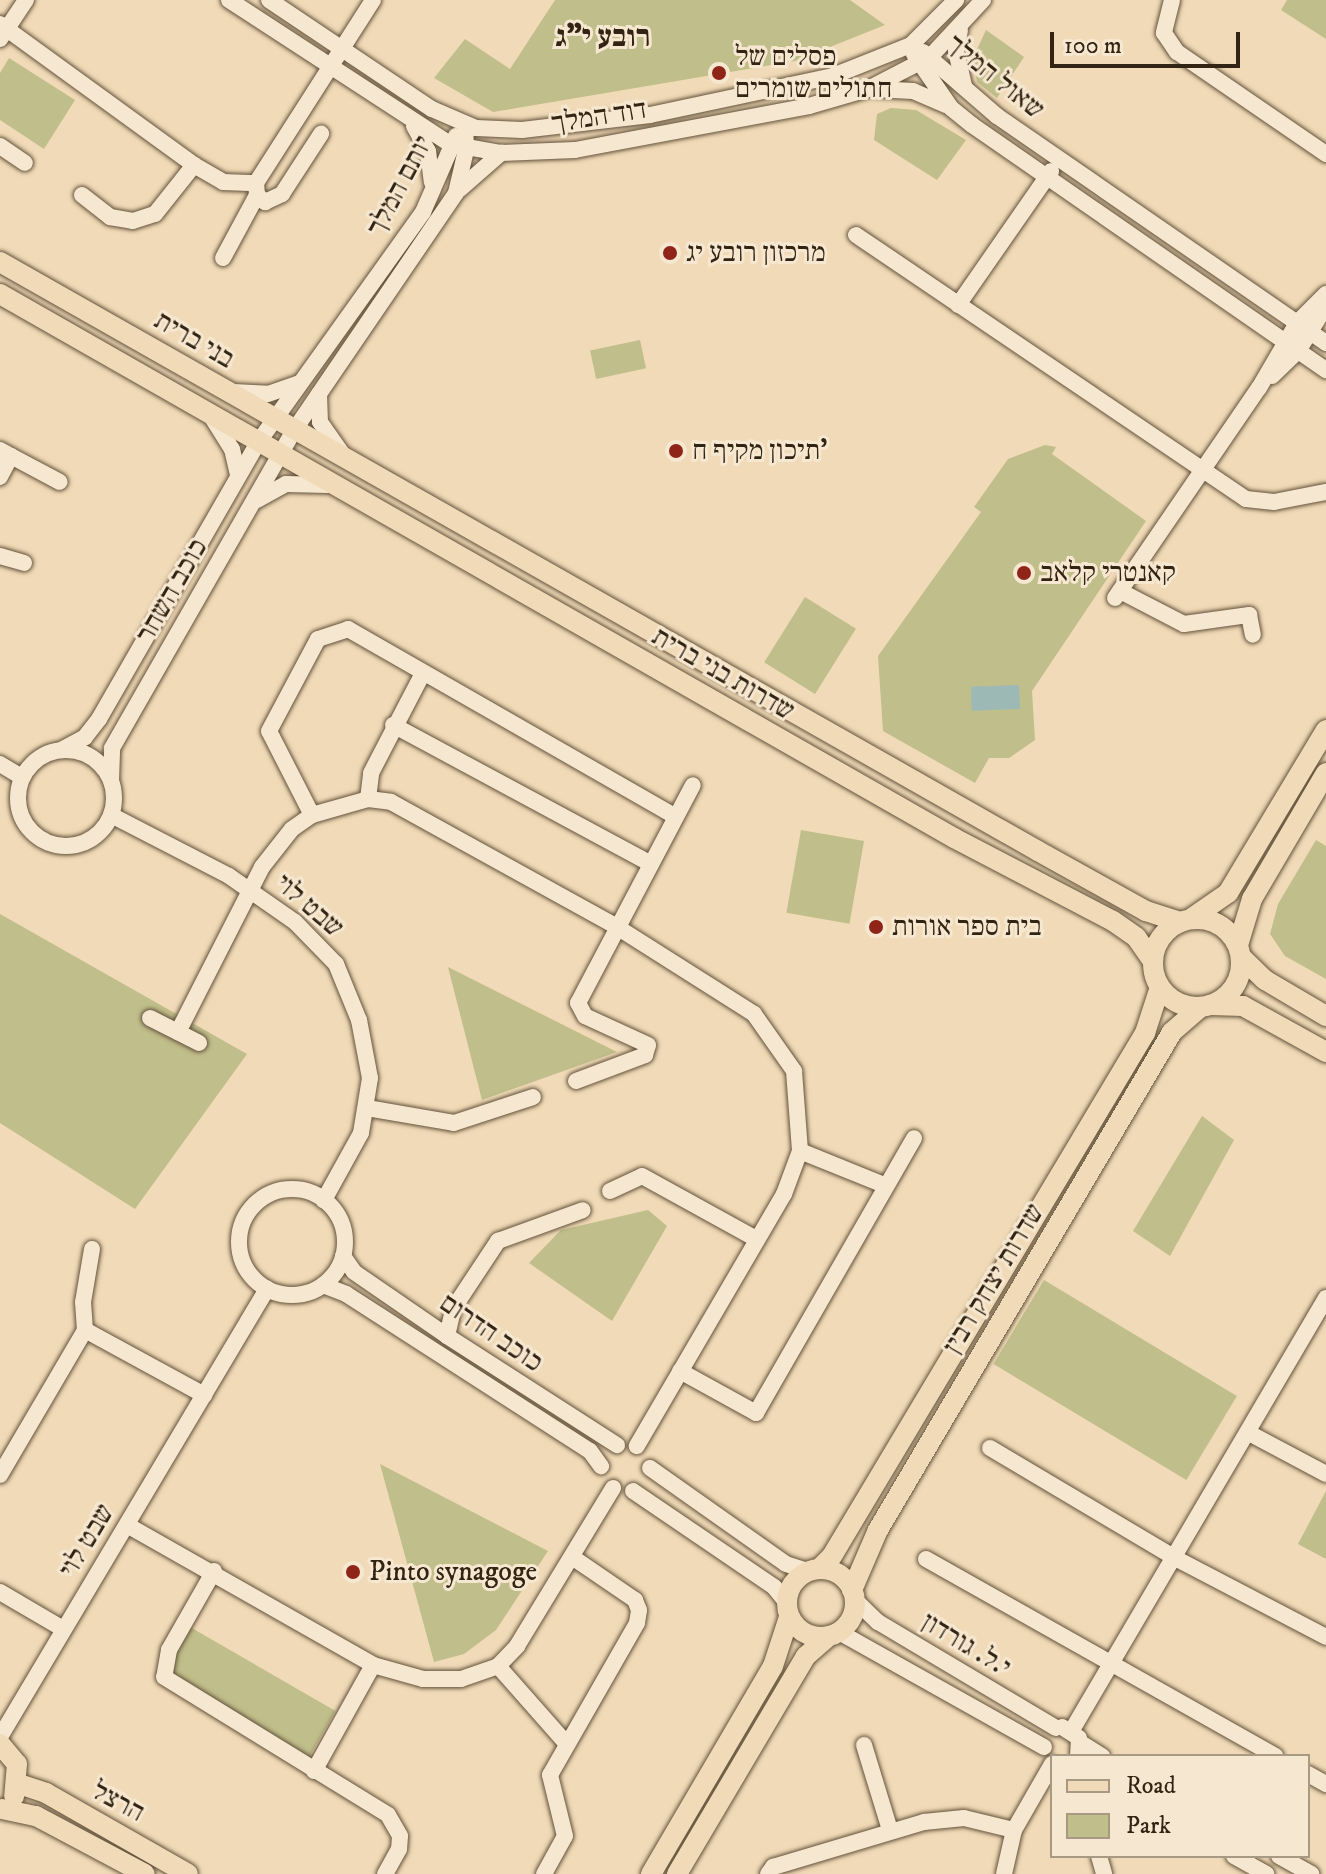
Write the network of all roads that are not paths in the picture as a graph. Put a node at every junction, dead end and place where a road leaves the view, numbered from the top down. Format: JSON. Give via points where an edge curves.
{"nodes":[{"id":1,"x":26,"y":0,"type":"edge"},
{"id":2,"x":229,"y":0,"type":"edge"},
{"id":3,"x":269,"y":0,"type":"edge"},
{"id":4,"x":373,"y":0,"type":"edge"},
{"id":5,"x":956,"y":0,"type":"edge"},
{"id":6,"x":983,"y":0,"type":"edge"},
{"id":7,"x":1172,"y":0,"type":"edge"},
{"id":8,"x":960,"y":30,"type":"junction"},
{"id":9,"x":2,"y":31,"type":"edge"},
{"id":10,"x":911,"y":45,"type":"junction"},
{"id":11,"x":339,"y":49,"type":"junction"},
{"id":12,"x":924,"y":61,"type":"junction"},
{"id":13,"x":328,"y":66,"type":"junction"},
{"id":14,"x":868,"y":89,"type":"junction"},
{"id":15,"x":964,"y":89,"type":"junction"},
{"id":16,"x":951,"y":108,"type":"junction"},
{"id":17,"x":410,"y":121,"type":"junction"},
{"id":18,"x":465,"y":126,"type":"junction"},
{"id":19,"x":321,"y":134,"type":"dead end"},
{"id":20,"x":0,"y":146,"type":"edge"},
{"id":21,"x":458,"y":147,"type":"junction"},
{"id":22,"x":501,"y":153,"type":"junction"},
{"id":23,"x":1326,"y":154,"type":"edge"},
{"id":24,"x":1059,"y":159,"type":"junction"},
{"id":25,"x":25,"y":163,"type":"dead end"},
{"id":26,"x":194,"y":165,"type":"junction"},
{"id":27,"x":1046,"y":178,"type":"junction"},
{"id":28,"x":256,"y":189,"type":"junction"},
{"id":29,"x":433,"y":191,"type":"junction"},
{"id":30,"x":456,"y":193,"type":"junction"},
{"id":31,"x":82,"y":195,"type":"dead end"},
{"id":32,"x":856,"y":235,"type":"dead end"},
{"id":33,"x":223,"y":258,"type":"dead end"},
{"id":34,"x":0,"y":262,"type":"edge"},
{"id":35,"x":0,"y":294,"type":"edge"},
{"id":36,"x":1326,"y":294,"type":"edge"},
{"id":37,"x":958,"y":305,"type":"junction"},
{"id":38,"x":1326,"y":306,"type":"edge"},
{"id":39,"x":1297,"y":323,"type":"junction"},
{"id":40,"x":1312,"y":333,"type":"junction"},
{"id":41,"x":1326,"y":343,"type":"edge"},
{"id":42,"x":1291,"y":346,"type":"junction"},
{"id":43,"x":1326,"y":370,"type":"edge"},
{"id":44,"x":302,"y":382,"type":"junction"},
{"id":45,"x":227,"y":391,"type":"junction"},
{"id":46,"x":320,"y":391,"type":"junction"},
{"id":47,"x":210,"y":414,"type":"junction"},
{"id":48,"x":275,"y":420,"type":"junction"},
{"id":49,"x":293,"y":432,"type":"junction"},
{"id":50,"x":257,"y":444,"type":"junction"},
{"id":51,"x":6,"y":453,"type":"edge"},
{"id":52,"x":279,"y":456,"type":"junction"},
{"id":53,"x":359,"y":470,"type":"junction"},
{"id":54,"x":1201,"y":472,"type":"junction"},
{"id":55,"x":238,"y":476,"type":"junction"},
{"id":56,"x":0,"y":477,"type":"edge"},
{"id":57,"x":60,"y":482,"type":"dead end"},
{"id":58,"x":335,"y":487,"type":"junction"},
{"id":59,"x":1326,"y":492,"type":"edge"},
{"id":60,"x":252,"y":503,"type":"junction"},
{"id":61,"x":0,"y":556,"type":"edge"},
{"id":62,"x":24,"y":563,"type":"dead end"},
{"id":63,"x":1253,"y":635,"type":"dead end"},
{"id":64,"x":422,"y":675,"type":"junction"},
{"id":65,"x":393,"y":725,"type":"junction"},
{"id":66,"x":1326,"y":730,"type":"edge"},
{"id":67,"x":61,"y":750,"type":"junction"},
{"id":68,"x":0,"y":764,"type":"edge"},
{"id":69,"x":1326,"y":773,"type":"edge"},
{"id":70,"x":22,"y":777,"type":"junction"},
{"id":71,"x":111,"y":781,"type":"junction"},
{"id":72,"x":693,"y":785,"type":"dead end"},
{"id":73,"x":368,"y":799,"type":"junction"},
{"id":74,"x":111,"y":815,"type":"junction"},
{"id":75,"x":312,"y":815,"type":"junction"},
{"id":76,"x":675,"y":816,"type":"junction"},
{"id":77,"x":651,"y":864,"type":"junction"},
{"id":78,"x":251,"y":890,"type":"junction"},
{"id":79,"x":1186,"y":920,"type":"junction"},
{"id":80,"x":617,"y":927,"type":"junction"},
{"id":81,"x":1240,"y":951,"type":"junction"},
{"id":82,"x":1153,"y":961,"type":"junction"},
{"id":83,"x":1160,"y":987,"type":"junction"},
{"id":84,"x":1206,"y":1006,"type":"junction"},
{"id":85,"x":1326,"y":1016,"type":"edge"},
{"id":86,"x":150,"y":1018,"type":"dead end"},
{"id":87,"x":178,"y":1032,"type":"junction"},
{"id":88,"x":199,"y":1043,"type":"dead end"},
{"id":89,"x":1326,"y":1052,"type":"edge"},
{"id":90,"x":576,"y":1081,"type":"dead end"},
{"id":91,"x":533,"y":1097,"type":"dead end"},
{"id":92,"x":367,"y":1108,"type":"junction"},
{"id":93,"x":914,"y":1138,"type":"dead end"},
{"id":94,"x":800,"y":1151,"type":"junction"},
{"id":95,"x":884,"y":1185,"type":"junction"},
{"id":96,"x":610,"y":1191,"type":"dead end"},
{"id":97,"x":324,"y":1200,"type":"junction"},
{"id":98,"x":583,"y":1210,"type":"dead end"},
{"id":99,"x":756,"y":1239,"type":"junction"},
{"id":100,"x":92,"y":1249,"type":"dead end"},
{"id":101,"x":343,"y":1256,"type":"junction"},
{"id":102,"x":323,"y":1285,"type":"junction"},
{"id":103,"x":267,"y":1289,"type":"junction"},
{"id":104,"x":1326,"y":1298,"type":"edge"},
{"id":105,"x":453,"y":1309,"type":"junction"},
{"id":106,"x":426,"y":1322,"type":"junction"},
{"id":107,"x":85,"y":1330,"type":"junction"},
{"id":108,"x":447,"y":1336,"type":"junction"},
{"id":109,"x":680,"y":1371,"type":"junction"},
{"id":110,"x":204,"y":1395,"type":"junction"},
{"id":111,"x":1249,"y":1433,"type":"junction"},
{"id":112,"x":617,"y":1445,"type":"junction"},
{"id":113,"x":637,"y":1446,"type":"junction"},
{"id":114,"x":990,"y":1448,"type":"dead end"},
{"id":115,"x":601,"y":1466,"type":"junction"},
{"id":116,"x":650,"y":1468,"type":"junction"},
{"id":117,"x":1326,"y":1474,"type":"edge"},
{"id":118,"x":0,"y":1475,"type":"edge"},
{"id":119,"x":613,"y":1488,"type":"junction"},
{"id":120,"x":633,"y":1491,"type":"junction"},
{"id":121,"x":127,"y":1525,"type":"junction"},
{"id":122,"x":572,"y":1557,"type":"junction"},
{"id":123,"x":1175,"y":1558,"type":"junction"},
{"id":124,"x":926,"y":1559,"type":"dead end"},
{"id":125,"x":813,"y":1570,"type":"junction"},
{"id":126,"x":214,"y":1571,"type":"junction"},
{"id":127,"x":0,"y":1592,"type":"edge"},
{"id":128,"x":854,"y":1595,"type":"junction"},
{"id":129,"x":788,"y":1610,"type":"junction"},
{"id":130,"x":63,"y":1629,"type":"junction"},
{"id":131,"x":834,"y":1634,"type":"junction"},
{"id":132,"x":1326,"y":1637,"type":"edge"},
{"id":133,"x":373,"y":1665,"type":"junction"},
{"id":134,"x":498,"y":1666,"type":"junction"},
{"id":135,"x":1111,"y":1667,"type":"junction"},
{"id":136,"x":0,"y":1737,"type":"edge"},
{"id":137,"x":1072,"y":1739,"type":"edge"},
{"id":138,"x":566,"y":1743,"type":"junction"},
{"id":139,"x":0,"y":1744,"type":"edge"},
{"id":140,"x":864,"y":1745,"type":"dead end"},
{"id":141,"x":1053,"y":1754,"type":"edge"},
{"id":142,"x":1098,"y":1754,"type":"edge"},
{"id":143,"x":1271,"y":1754,"type":"edge"},
{"id":144,"x":1049,"y":1757,"type":"edge"},
{"id":145,"x":314,"y":1771,"type":"junction"},
{"id":146,"x":19,"y":1784,"type":"junction"},
{"id":147,"x":1,"y":1810,"type":"edge"},
{"id":148,"x":890,"y":1830,"type":"junction"},
{"id":149,"x":1014,"y":1830,"type":"junction"},
{"id":150,"x":1238,"y":1858,"type":"edge"},
{"id":151,"x":1283,"y":1858,"type":"edge"},
{"id":152,"x":145,"y":1874,"type":"edge"},
{"id":153,"x":188,"y":1874,"type":"edge"},
{"id":154,"x":385,"y":1874,"type":"edge"},
{"id":155,"x":544,"y":1874,"type":"edge"},
{"id":156,"x":651,"y":1874,"type":"edge"},
{"id":157,"x":677,"y":1874,"type":"edge"},
{"id":158,"x":768,"y":1874,"type":"edge"},
{"id":159,"x":1004,"y":1874,"type":"edge"},
{"id":160,"x":1266,"y":1874,"type":"edge"},
{"id":161,"x":1311,"y":1874,"type":"edge"}],
"edges":[{"from":1,"to":9,"type":"street"},
{"from":2,"to":13,"type":"street","name":"דוד המלך"},
{"from":3,"to":11,"type":"street","name":"דוד המלך"},
{"from":4,"to":11,"type":"street"},
{"from":5,"to":10,"type":"street","name":"דוד המלך"},
{"from":6,"to":8,"type":"street","name":"דוד המלך"},
{"from":7,"to":23,"type":"street","via":[[1164,33],[1177,52]]},
{"from":8,"to":12,"type":"street","name":"דוד המלך"},
{"from":8,"to":15,"type":"street","via":[[956,51]]},
{"from":9,"to":26,"type":"street"},
{"from":10,"to":12,"type":"street","name":"שאול המלך"},
{"from":10,"to":18,"type":"street","name":"דוד המלך","via":[[833,76],[650,115],[522,130]]},
{"from":11,"to":13,"type":"street"},
{"from":11,"to":18,"type":"street","name":"דוד המלך"},
{"from":12,"to":14,"type":"street","name":"דוד המלך"},
{"from":12,"to":15,"type":"street","name":"שאול המלך"},
{"from":12,"to":16,"type":"street","name":"שאול המלך"},
{"from":13,"to":17,"type":"street","name":"דוד המלך"},
{"from":13,"to":28,"type":"street"},
{"from":14,"to":16,"type":"street","via":[[913,91]]},
{"from":14,"to":22,"type":"street","name":"דוד המלך","via":[[809,106],[575,150]]},
{"from":15,"to":24,"type":"street","name":"שאול המלך"},
{"from":16,"to":27,"type":"street","name":"שאול המלך"},
{"from":17,"to":21,"type":"street","name":"דוד המלך"},
{"from":17,"to":29,"type":"street","via":[[428,151]]},
{"from":18,"to":21,"type":"street","name":"יותם המלך"},
{"from":19,"to":28,"type":"street","via":[[282,194],[265,202]]},
{"from":20,"to":25,"type":"street"},
{"from":21,"to":22,"type":"street","name":"דוד המלך"},
{"from":21,"to":29,"type":"street","name":"יותם המלך"},
{"from":21,"to":30,"type":"street","name":"יותם המלך"},
{"from":22,"to":30,"type":"street"},
{"from":24,"to":27,"type":"street"},
{"from":24,"to":39,"type":"street","name":"שאול המלך"},
{"from":26,"to":28,"type":"street","via":[[223,182]]},
{"from":26,"to":31,"type":"street","via":[[155,214],[133,221],[110,217]]},
{"from":27,"to":37,"type":"street"},
{"from":27,"to":42,"type":"street","name":"שאול המלך"},
{"from":28,"to":33,"type":"street"},
{"from":29,"to":44,"type":"street","name":"יותם המלך"},
{"from":30,"to":46,"type":"street","name":"יותם המלך"},
{"from":32,"to":37,"type":"street"},
{"from":34,"to":45,"type":"main road","name":"בני ברית"},
{"from":35,"to":47,"type":"main road","name":"בני ברית"},
{"from":36,"to":39,"type":"street"},
{"from":37,"to":54,"type":"street"},
{"from":38,"to":40,"type":"street"},
{"from":39,"to":40,"type":"street","name":"שאול המלך"},
{"from":39,"to":42,"type":"street"},
{"from":40,"to":41,"type":"street","name":"שאול המלך"},
{"from":40,"to":42,"type":"street"},
{"from":42,"to":43,"type":"street","name":"שאול המלך"},
{"from":42,"to":54,"type":"street"},
{"from":44,"to":45,"type":"street","via":[[268,394]]},
{"from":44,"to":48,"type":"street","name":"יותם המלך"},
{"from":45,"to":48,"type":"main road","name":"בני ברית"},
{"from":46,"to":49,"type":"street","name":"יותם המלך"},
{"from":46,"to":53,"type":"street","via":[[323,430]]},
{"from":47,"to":50,"type":"main road","name":"בני ברית"},
{"from":47,"to":55,"type":"street","via":[[232,449]]},
{"from":48,"to":49,"type":"main road","name":"בני ברית"},
{"from":48,"to":50,"type":"street","name":"יותם המלך"},
{"from":49,"to":52,"type":"street","name":"כוכב השחר"},
{"from":49,"to":53,"type":"main road","name":"בני ברית"},
{"from":50,"to":52,"type":"main road","name":"שדרות בני ברית"},
{"from":50,"to":55,"type":"street","name":"כוכב השחר"},
{"from":51,"to":56,"type":"street"},
{"from":51,"to":57,"type":"street"},
{"from":52,"to":58,"type":"main road","name":"שדרות בני ברית"},
{"from":52,"to":60,"type":"street","name":"כוכב השחר"},
{"from":53,"to":79,"type":"main road","name":"שדרות בני ברית","via":[[1120,897]]},
{"from":54,"to":59,"type":"street","via":[[1257,502]]},
{"from":54,"to":63,"type":"street","via":[[1118,594],[1184,624],[1249,615]]},
{"from":55,"to":67,"type":"street","name":"כוכב השחר","via":[[99,719],[85,737]]},
{"from":58,"to":60,"type":"street","via":[[286,484]]},
{"from":58,"to":82,"type":"main road","name":"שדרות בני ברית","via":[[954,838],[1113,921],[1136,937]]},
{"from":60,"to":71,"type":"street","name":"כוכב השחר","via":[[112,748]]},
{"from":61,"to":62,"type":"street"},
{"from":64,"to":65,"type":"street"},
{"from":64,"to":75,"type":"street","via":[[348,629],[318,639],[269,731]]},
{"from":64,"to":76,"type":"street"},
{"from":65,"to":73,"type":"street","via":[[371,773]]},
{"from":65,"to":77,"type":"street"},
{"from":66,"to":79,"type":"main road","via":[[1228,893]]},
{"from":67,"to":70,"type":"street","via":[[38,759]]},
{"from":67,"to":71,"type":"street","via":[[91,757]]},
{"from":68,"to":70,"type":"street"},
{"from":69,"to":81,"type":"main road","via":[[1252,899]]},
{"from":70,"to":74,"type":"street","via":[[20,814],[44,841],[76,846],[91,840]]},
{"from":71,"to":74,"type":"street"},
{"from":72,"to":76,"type":"street"},
{"from":73,"to":75,"type":"street"},
{"from":73,"to":80,"type":"street","via":[[391,802]]},
{"from":74,"to":78,"type":"street","name":"שבט לוי"},
{"from":75,"to":78,"type":"street","via":[[292,829]]},
{"from":76,"to":77,"type":"street"},
{"from":77,"to":80,"type":"street"},
{"from":78,"to":87,"type":"street"},
{"from":78,"to":92,"type":"street","name":"שבט לוי","via":[[315,939],[336,964],[359,1020],[370,1078]]},
{"from":79,"to":81,"type":"main road","via":[[1219,924]]},
{"from":79,"to":82,"type":"main road","via":[[1161,937]]},
{"from":80,"to":90,"type":"street","via":[[578,1003],[585,1016],[648,1045],[645,1055]]},
{"from":80,"to":94,"type":"street","via":[[754,1014],[794,1071]]},
{"from":81,"to":84,"type":"main road","via":[[1235,987]]},
{"from":81,"to":85,"type":"main road","via":[[1265,980]]},
{"from":82,"to":83,"type":"main road"},
{"from":83,"to":84,"type":"main road","via":[[1178,1003]]},
{"from":83,"to":125,"type":"main road","name":"שדרות יצחק רבין","via":[[1145,1033],[841,1542]]},
{"from":84,"to":89,"type":"main road","via":[[1243,1006]]},
{"from":84,"to":128,"type":"main road","name":"שדרות יצחק רבין","via":[[1172,1032],[878,1530]]},
{"from":86,"to":87,"type":"street"},
{"from":87,"to":88,"type":"street"},
{"from":91,"to":92,"type":"street","via":[[454,1123]]},
{"from":92,"to":97,"type":"street","name":"שבט לוי","via":[[355,1145]]},
{"from":93,"to":95,"type":"street"},
{"from":94,"to":95,"type":"street"},
{"from":94,"to":99,"type":"street","via":[[784,1194]]},
{"from":95,"to":109,"type":"street","via":[[816,1315],[756,1413]]},
{"from":96,"to":99,"type":"street","via":[[642,1176]]},
{"from":97,"to":101,"type":"street","via":[[341,1222]]},
{"from":97,"to":103,"type":"street","via":[[307,1191],[280,1191],[255,1203],[244,1219],[242,1258]]},
{"from":98,"to":105,"type":"street","via":[[498,1241]]},
{"from":99,"to":109,"type":"street"},
{"from":100,"to":107,"type":"street","via":[[83,1302]]},
{"from":101,"to":102,"type":"street"},
{"from":101,"to":106,"type":"street","name":"כוכב הדרום","via":[[354,1272]]},
{"from":102,"to":103,"type":"street","via":[[295,1295]]},
{"from":102,"to":115,"type":"street","name":"כוכב הדרום","via":[[346,1294],[590,1451]]},
{"from":103,"to":110,"type":"street","name":"שבט לוי"},
{"from":104,"to":111,"type":"street"},
{"from":105,"to":106,"type":"street"},
{"from":105,"to":108,"type":"street"},
{"from":106,"to":108,"type":"street","name":"כוכב הדרום"},
{"from":107,"to":110,"type":"street"},
{"from":107,"to":118,"type":"street"},
{"from":108,"to":112,"type":"street","name":"כוכב הדרום"},
{"from":109,"to":113,"type":"street"},
{"from":110,"to":121,"type":"street","name":"שבט לוי"},
{"from":111,"to":117,"type":"street"},
{"from":111,"to":123,"type":"street"},
{"from":112,"to":113,"type":"street"},
{"from":112,"to":115,"type":"street"},
{"from":113,"to":116,"type":"street"},
{"from":114,"to":123,"type":"street"},
{"from":115,"to":119,"type":"street"},
{"from":116,"to":120,"type":"street","via":[[645,1482]]},
{"from":116,"to":125,"type":"street","via":[[786,1564]]},
{"from":119,"to":120,"type":"street"},
{"from":119,"to":122,"type":"street"},
{"from":120,"to":129,"type":"street","via":[[774,1587]]},
{"from":121,"to":126,"type":"street"},
{"from":121,"to":130,"type":"street","name":"שבט לוי"},
{"from":122,"to":134,"type":"street","via":[[517,1646]]},
{"from":122,"to":138,"type":"street","via":[[635,1600],[639,1610],[619,1658]]},
{"from":123,"to":132,"type":"street"},
{"from":123,"to":135,"type":"street"},
{"from":124,"to":135,"type":"street"},
{"from":125,"to":128,"type":"main road","via":[[839,1574]]},
{"from":125,"to":129,"type":"main road","via":[[792,1584]]},
{"from":126,"to":133,"type":"street"},
{"from":126,"to":145,"type":"street","via":[[169,1650],[164,1677]]},
{"from":127,"to":130,"type":"street"},
{"from":128,"to":131,"type":"main road","via":[[852,1618]]},
{"from":128,"to":137,"type":"street","name":"י.ל. גורדון","via":[[878,1622]]},
{"from":129,"to":131,"type":"main road","via":[[801,1632]]},
{"from":129,"to":156,"type":"main road","via":[[773,1666]]},
{"from":130,"to":136,"type":"street","name":"שבט לוי"},
{"from":131,"to":144,"type":"street","name":"י.ל. גורדון"},
{"from":131,"to":157,"type":"main road","via":[[806,1656]]},
{"from":133,"to":134,"type":"street","via":[[434,1680],[481,1674]]},
{"from":133,"to":145,"type":"street"},
{"from":134,"to":138,"type":"street"},
{"from":135,"to":137,"type":"street"},
{"from":135,"to":143,"type":"street"},
{"from":137,"to":141,"type":"street"},
{"from":137,"to":142,"type":"street","name":"י.ל. גורדון"},
{"from":138,"to":155,"type":"street","via":[[550,1775],[565,1836]]},
{"from":139,"to":146,"type":"main road","via":[[17,1764]]},
{"from":140,"to":148,"type":"street"},
{"from":144,"to":149,"type":"street"},
{"from":145,"to":154,"type":"street","via":[[396,1825],[399,1849]]},
{"from":146,"to":147,"type":"main road"},
{"from":146,"to":153,"type":"main road","name":"הרצל","via":[[46,1793]]},
{"from":147,"to":152,"type":"main road","via":[[36,1816]]},
{"from":148,"to":149,"type":"street","via":[[964,1818]]},
{"from":148,"to":158,"type":"street","via":[[773,1867]]},
{"from":149,"to":159,"type":"street"},
{"from":150,"to":160,"type":"street"},
{"from":151,"to":161,"type":"street"}]}
